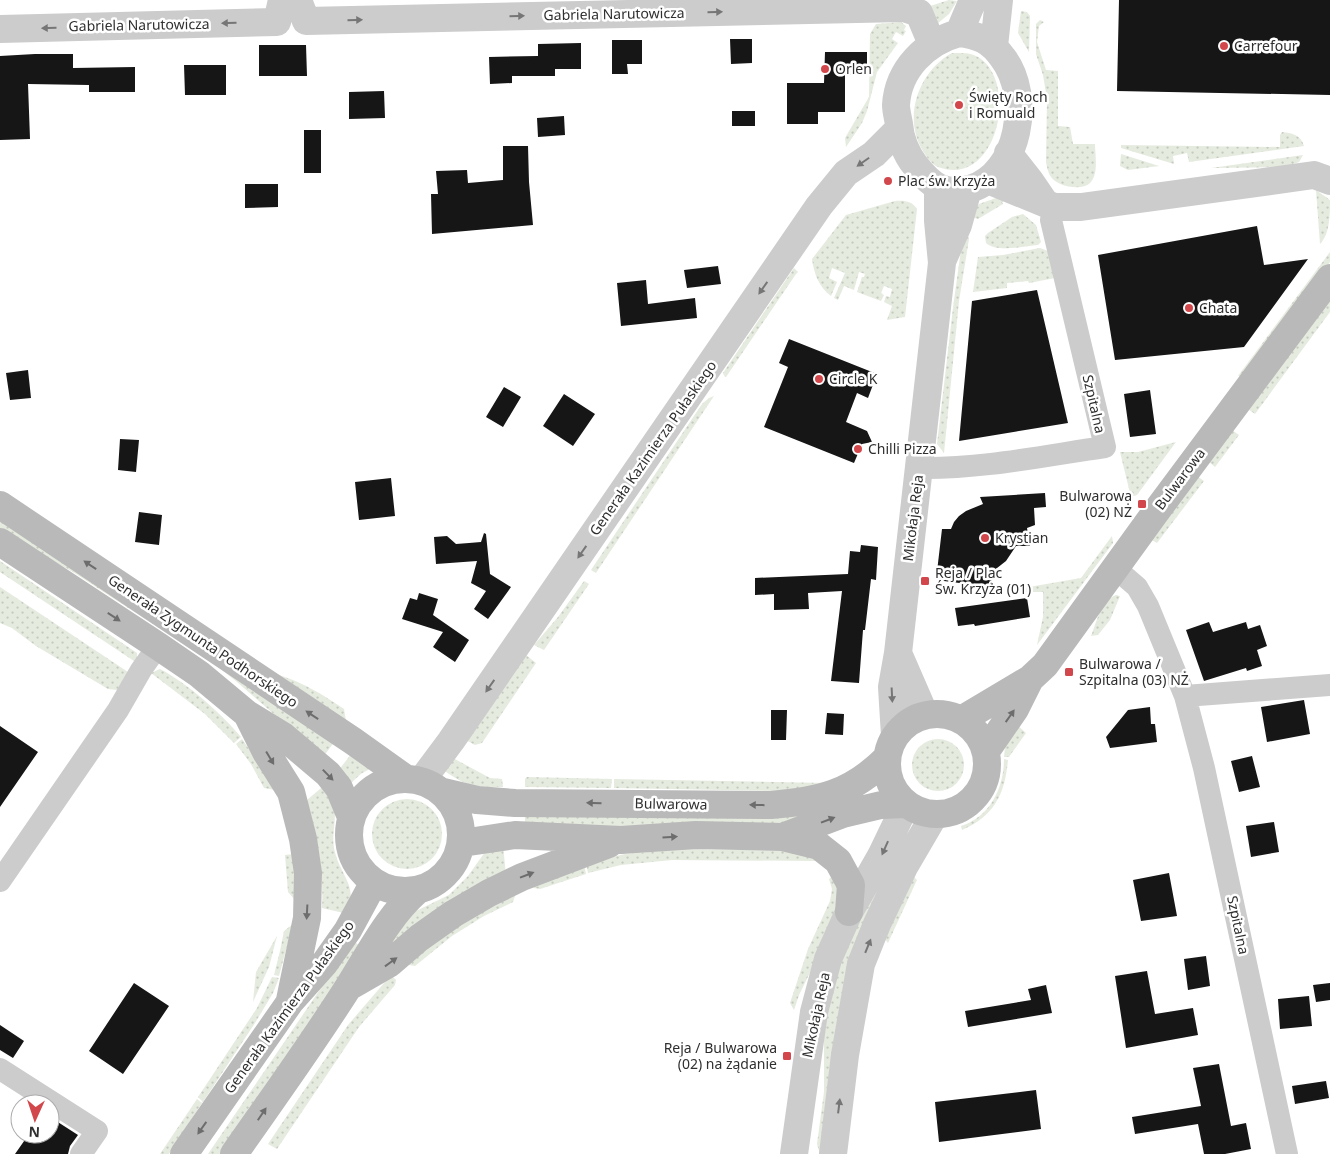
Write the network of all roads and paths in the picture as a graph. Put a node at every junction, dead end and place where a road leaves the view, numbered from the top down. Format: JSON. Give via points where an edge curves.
{"nodes":[{"id":1,"x":973,"y":0,"type":"edge"},
{"id":2,"x":999,"y":0,"type":"edge"},
{"id":3,"x":302,"y":10,"type":"edge"},
{"id":4,"x":280,"y":11,"type":"edge"},
{"id":5,"x":0,"y":29,"type":"edge"},
{"id":6,"x":959,"y":33,"type":"junction"},
{"id":7,"x":932,"y":44,"type":"junction"},
{"id":8,"x":994,"y":46,"type":"junction"},
{"id":9,"x":899,"y":129,"type":"junction"},
{"id":10,"x":1008,"y":153,"type":"junction"},
{"id":11,"x":1330,"y":181,"type":"edge"},
{"id":12,"x":978,"y":184,"type":"junction"},
{"id":13,"x":938,"y":187,"type":"junction"},
{"id":14,"x":1049,"y":205,"type":"junction"},
{"id":15,"x":942,"y":263,"type":"junction"},
{"id":16,"x":1330,"y":278,"type":"edge"},
{"id":17,"x":919,"y":468,"type":"junction"},
{"id":18,"x":0,"y":505,"type":"edge"},
{"id":19,"x":0,"y":542,"type":"edge"},
{"id":20,"x":1116,"y":568,"type":"junction"},
{"id":21,"x":158,"y":646,"type":"junction"},
{"id":22,"x":898,"y":653,"type":"junction"},
{"id":23,"x":1030,"y":679,"type":"junction"},
{"id":24,"x":1330,"y":685,"type":"edge"},
{"id":25,"x":1185,"y":696,"type":"junction"},
{"id":26,"x":247,"y":714,"type":"junction"},
{"id":27,"x":925,"y":715,"type":"junction"},
{"id":28,"x":961,"y":720,"type":"junction"},
{"id":29,"x":891,"y":747,"type":"junction"},
{"id":30,"x":986,"y":752,"type":"junction"},
{"id":31,"x":423,"y":783,"type":"junction"},
{"id":32,"x":906,"y":804,"type":"junction"},
{"id":33,"x":936,"y":814,"type":"junction"},
{"id":34,"x":352,"y":817,"type":"junction"},
{"id":35,"x":782,"y":837,"type":"junction"},
{"id":36,"x":621,"y":840,"type":"junction"},
{"id":37,"x":462,"y":842,"type":"junction"},
{"id":38,"x":0,"y":881,"type":"edge"},
{"id":39,"x":374,"y":882,"type":"junction"},
{"id":40,"x":418,"y":890,"type":"junction"},
{"id":41,"x":849,"y":912,"type":"junction"},
{"id":42,"x":349,"y":986,"type":"junction"},
{"id":43,"x":290,"y":1002,"type":"junction"},
{"id":44,"x":0,"y":1069,"type":"edge"},
{"id":45,"x":82,"y":1154,"type":"edge"},
{"id":46,"x":184,"y":1154,"type":"edge"},
{"id":47,"x":234,"y":1154,"type":"edge"},
{"id":48,"x":794,"y":1154,"type":"edge"},
{"id":49,"x":833,"y":1154,"type":"edge"},
{"id":50,"x":1287,"y":1154,"type":"edge"}],
"edges":[{"from":1,"to":6,"type":"street"},
{"from":2,"to":8,"type":"street"},
{"from":3,"to":7,"type":"street","name":"Gabriela Narutowicza","one_way":true,"via":[[904,8],[919,13]]},
{"from":4,"to":5,"type":"street","name":"Gabriela Narutowicza","one_way":true},
{"from":6,"to":7,"type":"street"},
{"from":6,"to":8,"type":"street","via":[[971,34]]},
{"from":7,"to":9,"type":"street","via":[[914,60],[902,81],[896,105]]},
{"from":8,"to":10,"type":"street","via":[[1008,64],[1017,86],[1020,108]]},
{"from":9,"to":13,"type":"street","via":[[913,162]]},
{"from":9,"to":31,"type":"street","name":"Generała Kazimierza Pułaskiego","one_way":true,"via":[[874,154],[846,174],[819,206]]},
{"from":10,"to":12,"type":"street","via":[[997,172]]},
{"from":10,"to":14,"type":"street"},
{"from":11,"to":14,"type":"street","via":[[1314,175],[1081,208]]},
{"from":12,"to":13,"type":"street","via":[[958,192]]},
{"from":12,"to":14,"type":"street"},
{"from":12,"to":15,"type":"street"},
{"from":13,"to":15,"type":"street"},
{"from":14,"to":17,"type":"street","name":"Szpitalna","via":[[1105,447],[992,463]]},
{"from":15,"to":17,"type":"street","name":"Mikołaja Reja"},
{"from":16,"to":20,"type":"main road","name":"Bulwarowa"},
{"from":17,"to":22,"type":"street","name":"Mikołaja Reja"},
{"from":31,"to":18,"type":"main road","name":"Generała Zygmunta Podhorskiego","one_way":true,"via":[[352,741]]},
{"from":19,"to":21,"type":"main road","one_way":true},
{"from":20,"to":23,"type":"main road","name":"Bulwarowa","via":[[1045,665]]},
{"from":20,"to":25,"type":"street","name":"Szpitalna","via":[[1137,587],[1148,606]]},
{"from":21,"to":26,"type":"main road","via":[[199,674]]},
{"from":21,"to":38,"type":"street","via":[[118,710]]},
{"from":22,"to":27,"type":"street"},
{"from":22,"to":29,"type":"street","name":"Mikołaja Reja","one_way":true,"via":[[892,687]]},
{"from":23,"to":28,"type":"main road","name":"Bulwarowa"},
{"from":30,"to":23,"type":"main road","name":"Bulwarowa","one_way":true,"via":[[1015,709]]},
{"from":24,"to":25,"type":"street"},
{"from":25,"to":50,"type":"street","name":"Szpitalna","via":[[1204,768]]},
{"from":26,"to":34,"type":"main road","one_way":true,"via":[[283,736],[328,774],[339,788]]},
{"from":26,"to":43,"type":"main road","one_way":true,"via":[[291,792],[303,839],[308,873],[307,918]]},
{"from":27,"to":28,"type":"main road","via":[[943,714]]},
{"from":27,"to":29,"type":"main road","via":[[903,727]]},
{"from":28,"to":30,"type":"main road","via":[[972,728]]},
{"from":29,"to":31,"type":"main road","name":"Bulwarowa","one_way":true,"via":[[871,774],[846,789],[805,802],[771,805],[477,800]]},
{"from":29,"to":32,"type":"main road","via":[[887,773],[892,787]]},
{"from":30,"to":33,"type":"main road","via":[[984,782],[976,795],[965,806]]},
{"from":31,"to":34,"type":"main road","via":[[387,781],[360,801]]},
{"from":31,"to":37,"type":"main road","via":[[455,807],[461,824]]},
{"from":32,"to":33,"type":"main road","via":[[920,812]]},
{"from":35,"to":32,"type":"main road","one_way":true,"via":[[843,814],[882,805]]},
{"from":32,"to":41,"type":"street","name":"Mikołaja Reja","one_way":true,"via":[[882,856]]},
{"from":49,"to":33,"type":"street","one_way":true,"via":[[845,1055],[861,964],[904,867]]},
{"from":34,"to":39,"type":"main road","via":[[349,835],[352,853],[360,869]]},
{"from":36,"to":35,"type":"main road","one_way":true,"via":[[696,835]]},
{"from":35,"to":41,"type":"main road","via":[[819,846],[838,861],[851,885]]},
{"from":36,"to":37,"type":"main road","via":[[515,835]]},
{"from":42,"to":36,"type":"main road","one_way":true,"via":[[390,963],[419,938],[489,893],[522,877]]},
{"from":37,"to":40,"type":"main road","via":[[457,859],[447,873],[434,884]]},
{"from":39,"to":40,"type":"main road","via":[[402,891]]},
{"from":39,"to":43,"type":"main road","name":"Generała Kazimierza Pułaskiego","via":[[348,930],[324,964]]},
{"from":40,"to":42,"type":"main road","via":[[399,909]]},
{"from":41,"to":48,"type":"street","name":"Mikołaja Reja","via":[[828,960],[814,1012]]},
{"from":47,"to":42,"type":"main road","one_way":true},
{"from":43,"to":46,"type":"main road","name":"Generała Kazimierza Pułaskiego","one_way":true},
{"from":44,"to":45,"type":"street","via":[[97,1132]]}]}
